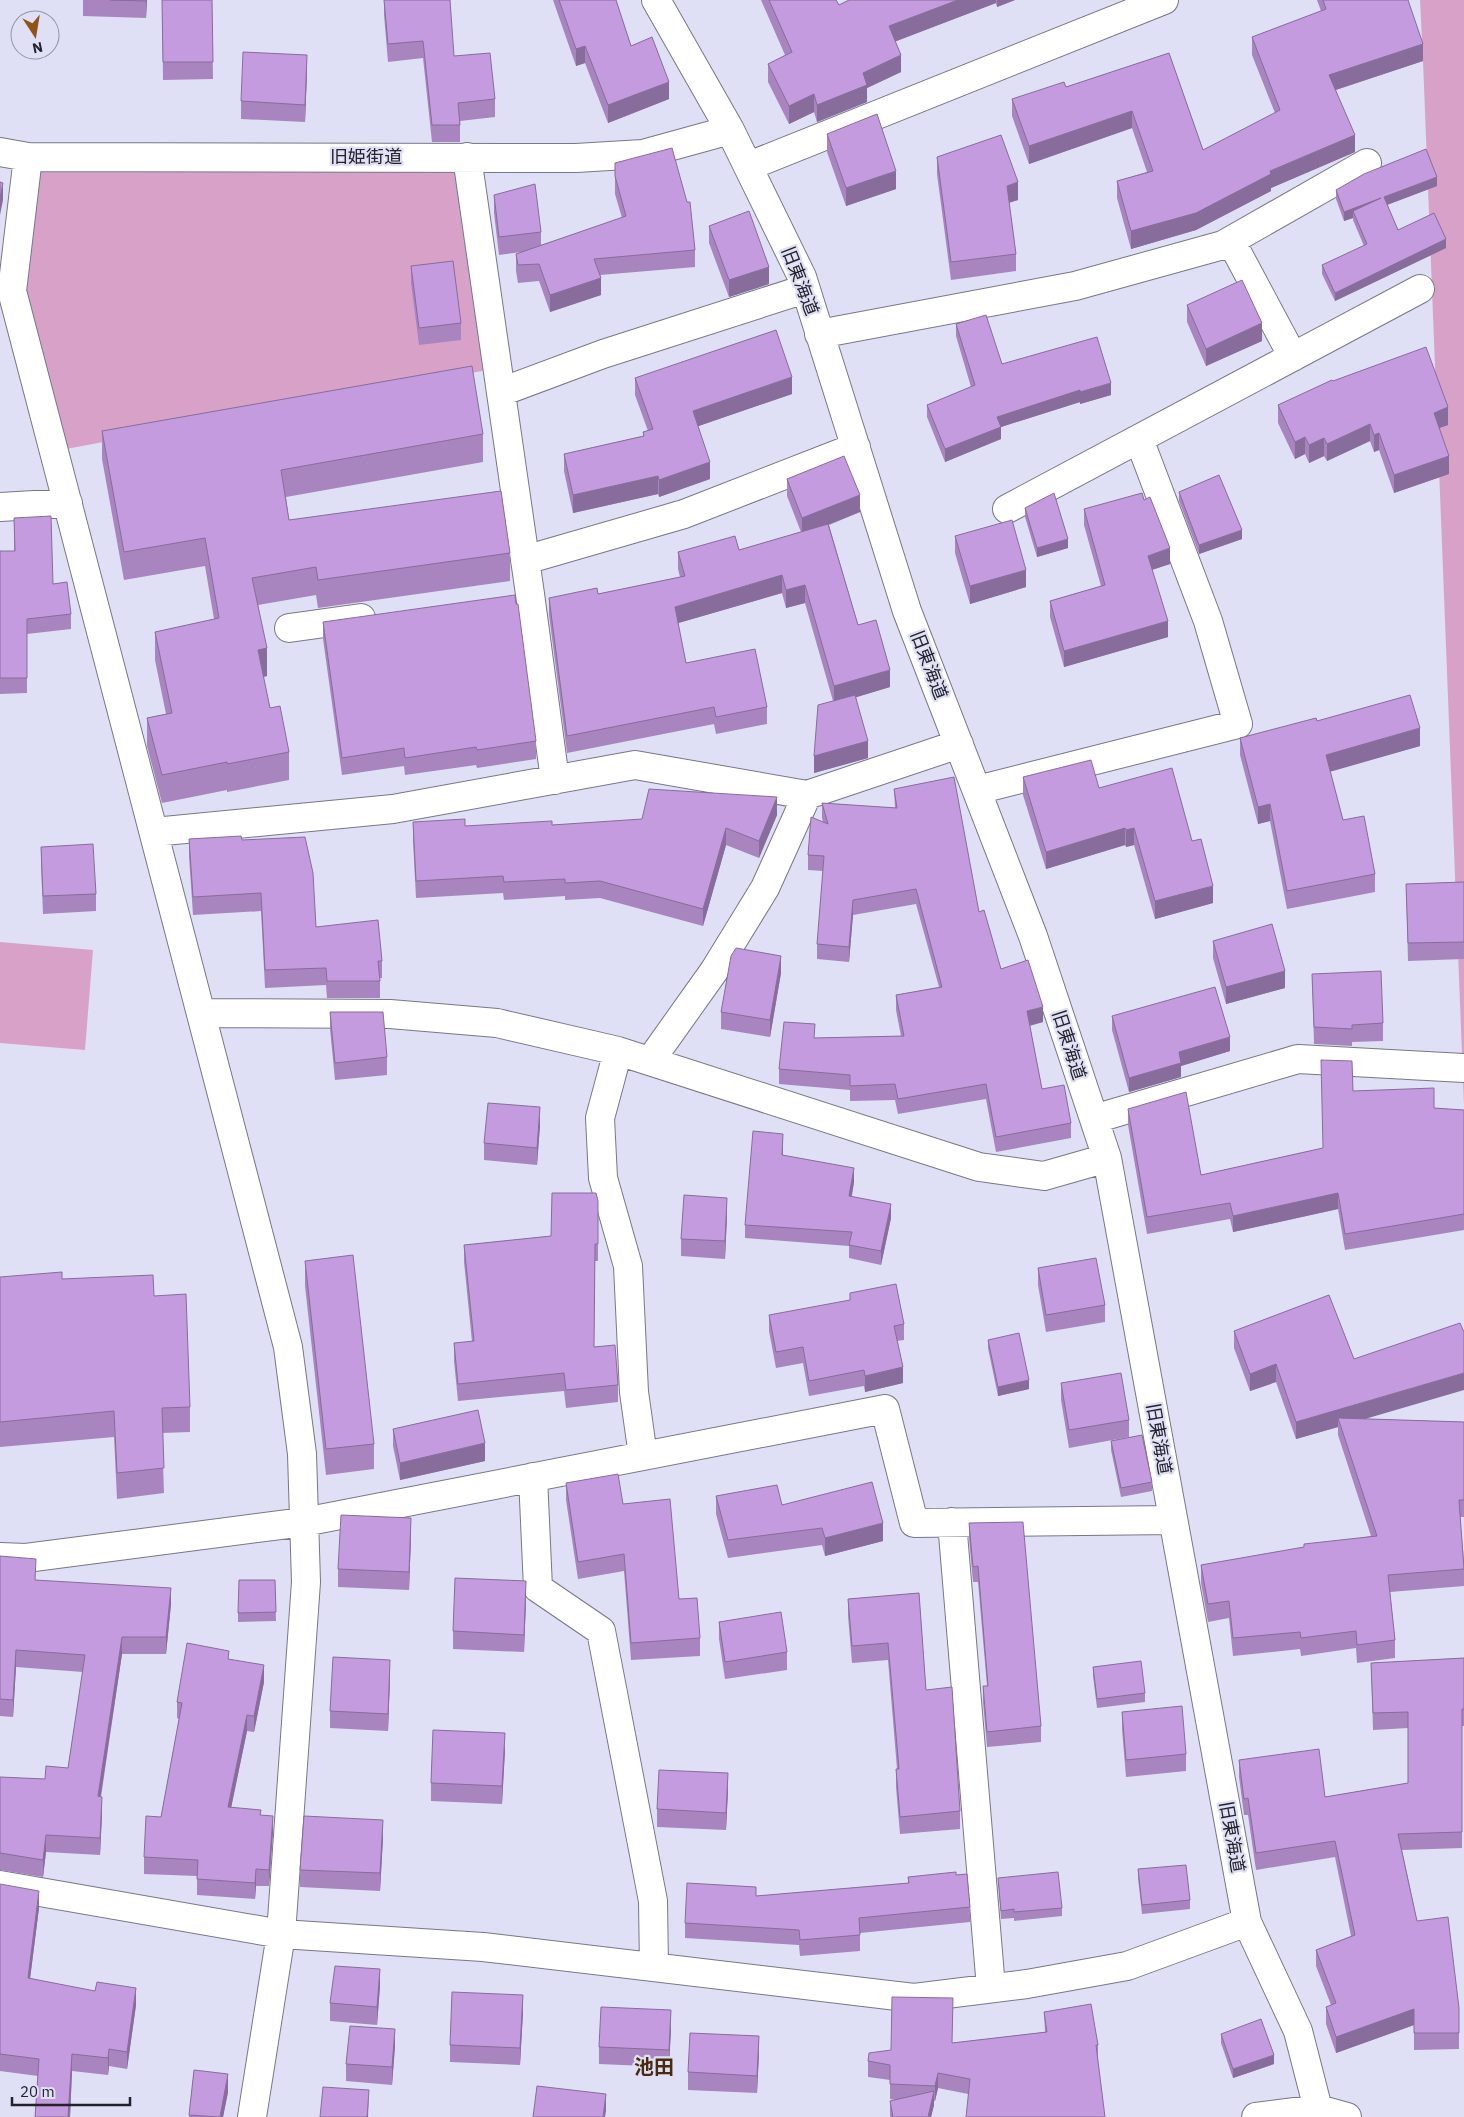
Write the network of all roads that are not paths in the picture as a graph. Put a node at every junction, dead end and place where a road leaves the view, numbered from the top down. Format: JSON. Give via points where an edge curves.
{"nodes":[{"id":1,"x":656,"y":0,"type":"edge"},
{"id":2,"x":1164,"y":0,"type":"edge"},
{"id":3,"x":730,"y":130,"type":"junction"},
{"id":4,"x":0,"y":152,"type":"edge"},
{"id":5,"x":28,"y":157,"type":"junction"},
{"id":6,"x":467,"y":157,"type":"junction"},
{"id":7,"x":1367,"y":163,"type":"dead end"},
{"id":8,"x":748,"y":166,"type":"junction"},
{"id":9,"x":1231,"y":241,"type":"junction"},
{"id":10,"x":806,"y":289,"type":"junction"},
{"id":11,"x":1420,"y":289,"type":"dead end"},
{"id":12,"x":820,"y":334,"type":"junction"},
{"id":13,"x":1293,"y":357,"type":"junction"},
{"id":14,"x":501,"y":392,"type":"junction"},
{"id":15,"x":1139,"y":439,"type":"junction"},
{"id":16,"x":856,"y":447,"type":"junction"},
{"id":17,"x":68,"y":503,"type":"junction"},
{"id":18,"x":0,"y":507,"type":"edge"},
{"id":19,"x":1007,"y":509,"type":"dead end"},
{"id":20,"x":526,"y":560,"type":"junction"},
{"id":21,"x":530,"y":594,"type":"junction"},
{"id":22,"x":502,"y":598,"type":"edge"},
{"id":23,"x":386,"y":614,"type":"edge"},
{"id":24,"x":289,"y":628,"type":"dead end"},
{"id":25,"x":959,"y":744,"type":"junction"},
{"id":26,"x":555,"y":780,"type":"junction"},
{"id":27,"x":977,"y":790,"type":"junction"},
{"id":28,"x":806,"y":796,"type":"junction"},
{"id":29,"x":154,"y":832,"type":"junction"},
{"id":30,"x":201,"y":1013,"type":"junction"},
{"id":31,"x":618,"y":1051,"type":"junction"},
{"id":32,"x":650,"y":1061,"type":"junction"},
{"id":33,"x":1464,"y":1068,"type":"edge"},
{"id":34,"x":1094,"y":1119,"type":"junction"},
{"id":35,"x":1107,"y":1158,"type":"junction"},
{"id":36,"x":643,"y":1456,"type":"junction"},
{"id":37,"x":533,"y":1477,"type":"junction"},
{"id":38,"x":1173,"y":1520,"type":"junction"},
{"id":39,"x":304,"y":1522,"type":"junction"},
{"id":40,"x":952,"y":1522,"type":"junction"},
{"id":41,"x":0,"y":1557,"type":"edge"},
{"id":42,"x":0,"y":1885,"type":"edge"},
{"id":43,"x":1247,"y":1922,"type":"junction"},
{"id":44,"x":281,"y":1934,"type":"junction"},
{"id":45,"x":654,"y":1967,"type":"junction"},
{"id":46,"x":991,"y":1988,"type":"junction"},
{"id":47,"x":1337,"y":2115,"type":"edge"},
{"id":48,"x":252,"y":2117,"type":"edge"},
{"id":49,"x":1256,"y":2117,"type":"edge"}],
"edges":[{"from":1,"to":3,"type":"street","name":"旧東海道"},
{"from":2,"to":8,"type":"street"},
{"from":3,"to":6,"type":"street","name":"旧姫街道","via":[[643,154],[576,158]]},
{"from":3,"to":8,"type":"street","name":"旧東海道"},
{"from":4,"to":5,"type":"street","name":"旧姫街道"},
{"from":5,"to":6,"type":"street","name":"旧姫街道"},
{"from":5,"to":17,"type":"street","via":[[12,291]]},
{"from":6,"to":14,"type":"street"},
{"from":7,"to":9,"type":"street"},
{"from":8,"to":10,"type":"street","name":"旧東海道"},
{"from":9,"to":12,"type":"street","via":[[1075,286]]},
{"from":9,"to":13,"type":"street"},
{"from":10,"to":12,"type":"street","name":"旧東海道"},
{"from":10,"to":14,"type":"street","via":[[603,354]]},
{"from":11,"to":13,"type":"street"},
{"from":12,"to":16,"type":"street","name":"旧東海道"},
{"from":13,"to":15,"type":"street"},
{"from":14,"to":20,"type":"street"},
{"from":15,"to":19,"type":"street"},
{"from":15,"to":27,"type":"street","via":[[1208,621],[1238,724]]},
{"from":16,"to":20,"type":"street","via":[[684,514]]},
{"from":16,"to":25,"type":"street","name":"旧東海道","via":[[908,611]]},
{"from":17,"to":18,"type":"street"},
{"from":17,"to":29,"type":"street"},
{"from":20,"to":21,"type":"street"},
{"from":21,"to":22,"type":"street"},
{"from":21,"to":26,"type":"street"},
{"from":23,"to":24,"type":"street"},
{"from":25,"to":27,"type":"street","name":"旧東海道"},
{"from":25,"to":28,"type":"street"},
{"from":26,"to":28,"type":"street","via":[[634,765]]},
{"from":26,"to":29,"type":"street","via":[[393,809]]},
{"from":27,"to":34,"type":"street","name":"旧東海道","via":[[1033,936]]},
{"from":28,"to":32,"type":"street","via":[[764,888],[714,971]]},
{"from":29,"to":30,"type":"street"},
{"from":30,"to":31,"type":"street","via":[[390,1014],[497,1022]]},
{"from":30,"to":39,"type":"street","via":[[288,1347],[302,1454]]},
{"from":31,"to":32,"type":"street"},
{"from":31,"to":36,"type":"street","via":[[600,1118],[603,1178],[628,1266],[634,1392]]},
{"from":32,"to":35,"type":"street","via":[[979,1167],[1044,1176]]},
{"from":33,"to":34,"type":"street","via":[[1298,1059]]},
{"from":34,"to":35,"type":"street","name":"旧東海道"},
{"from":35,"to":38,"type":"street","name":"旧東海道"},
{"from":36,"to":37,"type":"street"},
{"from":36,"to":40,"type":"street","via":[[885,1409],[914,1523]]},
{"from":37,"to":39,"type":"street"},
{"from":37,"to":45,"type":"street","via":[[538,1588],[601,1631],[653,1901]]},
{"from":38,"to":40,"type":"street"},
{"from":38,"to":43,"type":"street","name":"旧東海道"},
{"from":39,"to":41,"type":"street","via":[[26,1558]]},
{"from":39,"to":44,"type":"street","via":[[306,1582]]},
{"from":40,"to":46,"type":"street"},
{"from":42,"to":44,"type":"street"},
{"from":43,"to":46,"type":"street","via":[[1127,1966]]},
{"from":43,"to":47,"type":"street","name":"旧東海道"},
{"from":44,"to":45,"type":"street","via":[[482,1947]]},
{"from":44,"to":48,"type":"street"},
{"from":45,"to":46,"type":"street","via":[[914,1998]]},
{"from":47,"to":49,"type":"street"}]}
